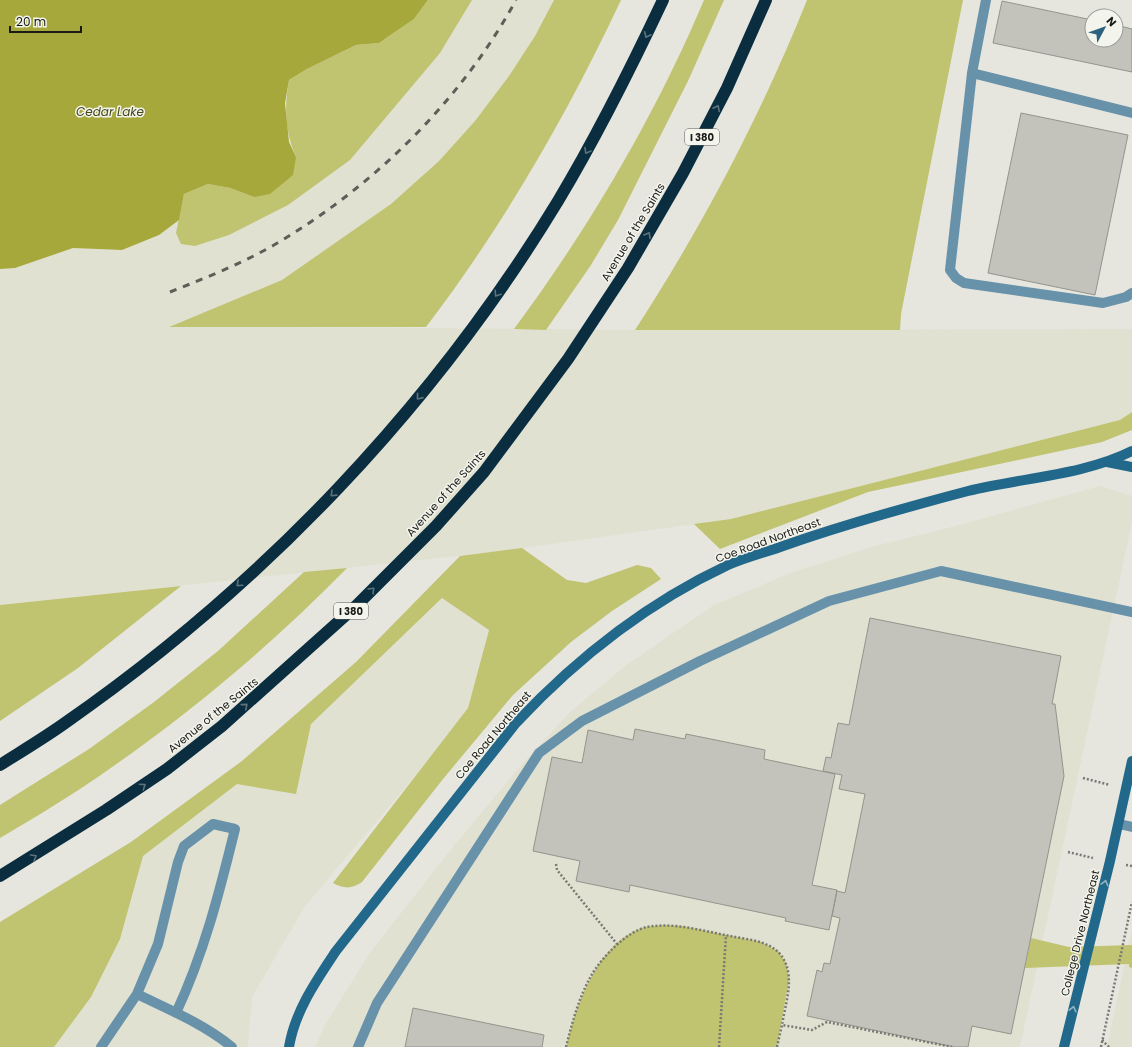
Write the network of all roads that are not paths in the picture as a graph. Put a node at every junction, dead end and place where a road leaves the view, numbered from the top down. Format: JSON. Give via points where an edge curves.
{"nodes":[{"id":1,"x":663,"y":0,"type":"edge"},
{"id":2,"x":766,"y":0,"type":"edge"},
{"id":3,"x":986,"y":0,"type":"edge"},
{"id":4,"x":972,"y":73,"type":"junction"},
{"id":5,"x":1132,"y":113,"type":"edge"},
{"id":6,"x":1132,"y":293,"type":"edge"},
{"id":7,"x":1132,"y":451,"type":"edge"},
{"id":8,"x":1105,"y":462,"type":"junction"},
{"id":9,"x":1132,"y":467,"type":"edge"},
{"id":10,"x":1132,"y":612,"type":"edge"},
{"id":11,"x":1132,"y":761,"type":"edge"},
{"id":12,"x":0,"y":765,"type":"edge"},
{"id":13,"x":1119,"y":824,"type":"junction"},
{"id":14,"x":1132,"y":827,"type":"edge"},
{"id":15,"x":0,"y":876,"type":"edge"},
{"id":16,"x":137,"y":994,"type":"junction"},
{"id":17,"x":176,"y":1013,"type":"junction"},
{"id":18,"x":101,"y":1047,"type":"edge"},
{"id":19,"x":232,"y":1047,"type":"edge"},
{"id":20,"x":289,"y":1047,"type":"edge"},
{"id":21,"x":358,"y":1047,"type":"edge"},
{"id":22,"x":1064,"y":1047,"type":"edge"}],
"edges":[{"from":1,"to":12,"type":"highway","one_way":true,"via":[[632,66],[558,201],[453,354],[404,415],[351,476],[213,608],[65,724]]},
{"from":15,"to":2,"type":"highway","name":"Avenue of the Saints","number":"I 380","one_way":true,"via":[[167,769],[222,726],[356,606],[436,526],[484,472],[568,359],[628,268],[683,173],[727,88]]},
{"from":3,"to":4,"type":"lane"},
{"from":4,"to":5,"type":"lane"},
{"from":4,"to":6,"type":"lane","via":[[950,270],[964,283],[1103,304]]},
{"from":7,"to":8,"type":"main road","name":"Coe Road Northeast"},
{"from":8,"to":9,"type":"main road"},
{"from":8,"to":20,"type":"main road","name":"Coe Road Northeast","via":[[980,488],[888,511],[729,565],[664,599],[603,641],[546,691],[516,722],[336,951],[315,982],[299,1013]]},
{"from":10,"to":21,"type":"lane","via":[[941,571],[829,601],[700,661],[582,721],[539,753],[377,1003]]},
{"from":11,"to":13,"type":"main road","name":"College Drive Northeast"},
{"from":13,"to":14,"type":"lane"},
{"from":22,"to":13,"type":"main road","name":"College Drive Northeast","one_way":true},
{"from":16,"to":17,"type":"lane"},
{"from":16,"to":17,"type":"lane","via":[[158,944],[184,846],[213,824],[235,829],[213,918],[193,976]]},
{"from":16,"to":18,"type":"lane"},
{"from":17,"to":19,"type":"lane","via":[[215,1033]]}]}
